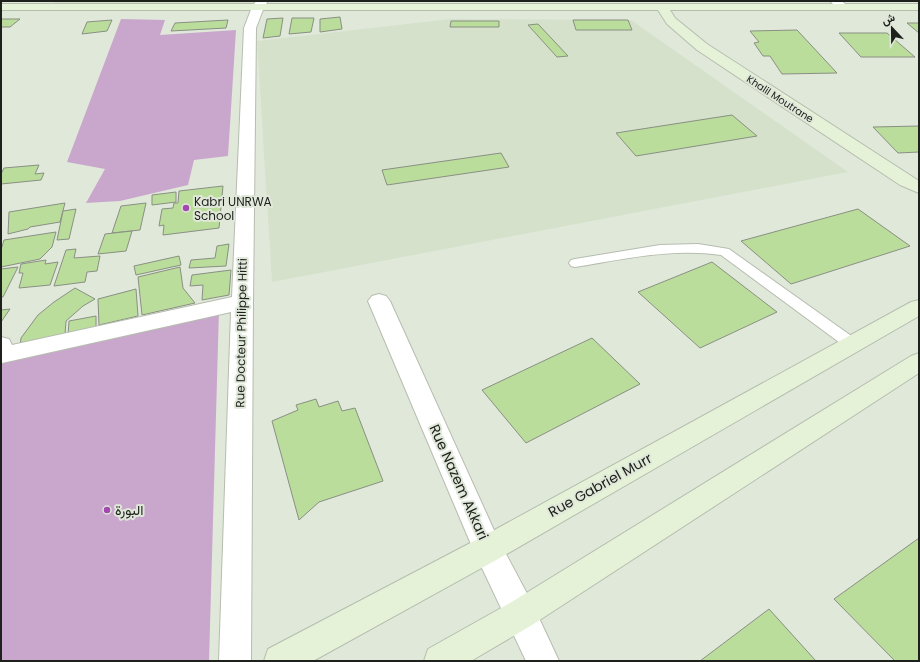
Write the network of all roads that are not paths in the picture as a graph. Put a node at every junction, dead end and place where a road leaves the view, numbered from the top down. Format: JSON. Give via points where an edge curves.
{"nodes":[{"id":1,"x":260,"y":4,"type":"edge"},
{"id":2,"x":839,"y":4,"type":"edge"},
{"id":3,"x":1,"y":7,"type":"edge"},
{"id":4,"x":919,"y":7,"type":"edge"},
{"id":5,"x":662,"y":8,"type":"junction"},
{"id":6,"x":912,"y":185,"type":"edge"},
{"id":7,"x":919,"y":193,"type":"edge"},
{"id":8,"x":575,"y":263,"type":"dead end"},
{"id":9,"x":380,"y":301,"type":"dead end"},
{"id":10,"x":242,"y":302,"type":"junction"},
{"id":11,"x":919,"y":307,"type":"edge"},
{"id":12,"x":852,"y":344,"type":"junction"},
{"id":13,"x":1,"y":345,"type":"edge"},
{"id":14,"x":919,"y":362,"type":"edge"},
{"id":15,"x":488,"y":549,"type":"junction"},
{"id":16,"x":521,"y":614,"type":"junction"},
{"id":17,"x":235,"y":661,"type":"edge"},
{"id":18,"x":280,"y":661,"type":"edge"},
{"id":19,"x":440,"y":661,"type":"edge"},
{"id":20,"x":543,"y":661,"type":"edge"}],
"edges":[{"from":1,"to":3,"type":"main road"},
{"from":1,"to":5,"type":"main road"},
{"from":1,"to":10,"type":"street","name":"Rue Docteur Philippe Hitti","via":[[250,28]]},
{"from":2,"to":4,"type":"main road"},
{"from":2,"to":5,"type":"main road"},
{"from":5,"to":6,"type":"main road","name":"Khalil Moutrane","via":[[670,21],[702,47]]},
{"from":6,"to":7,"type":"main road","name":"Khalil Moutrane"},
{"from":8,"to":12,"type":"lane","via":[[660,249],[698,248],[725,252]]},
{"from":9,"to":15,"type":"street","name":"Rue Nazem Akkari"},
{"from":10,"to":13,"type":"street","via":[[2,355]]},
{"from":10,"to":17,"type":"street","name":"Rue Docteur Philippe Hitti"},
{"from":11,"to":12,"type":"main road","name":"Rue Gabriel Murr"},
{"from":12,"to":15,"type":"main road","name":"Rue Gabriel Murr"},
{"from":14,"to":16,"type":"main road"},
{"from":15,"to":16,"type":"street","name":"Rue Nazem Akkari"},
{"from":15,"to":18,"type":"main road","name":"Rue Gabriel Murr"},
{"from":16,"to":19,"type":"main road"},
{"from":16,"to":20,"type":"street","name":"Rue Nazem Akkari"}]}
